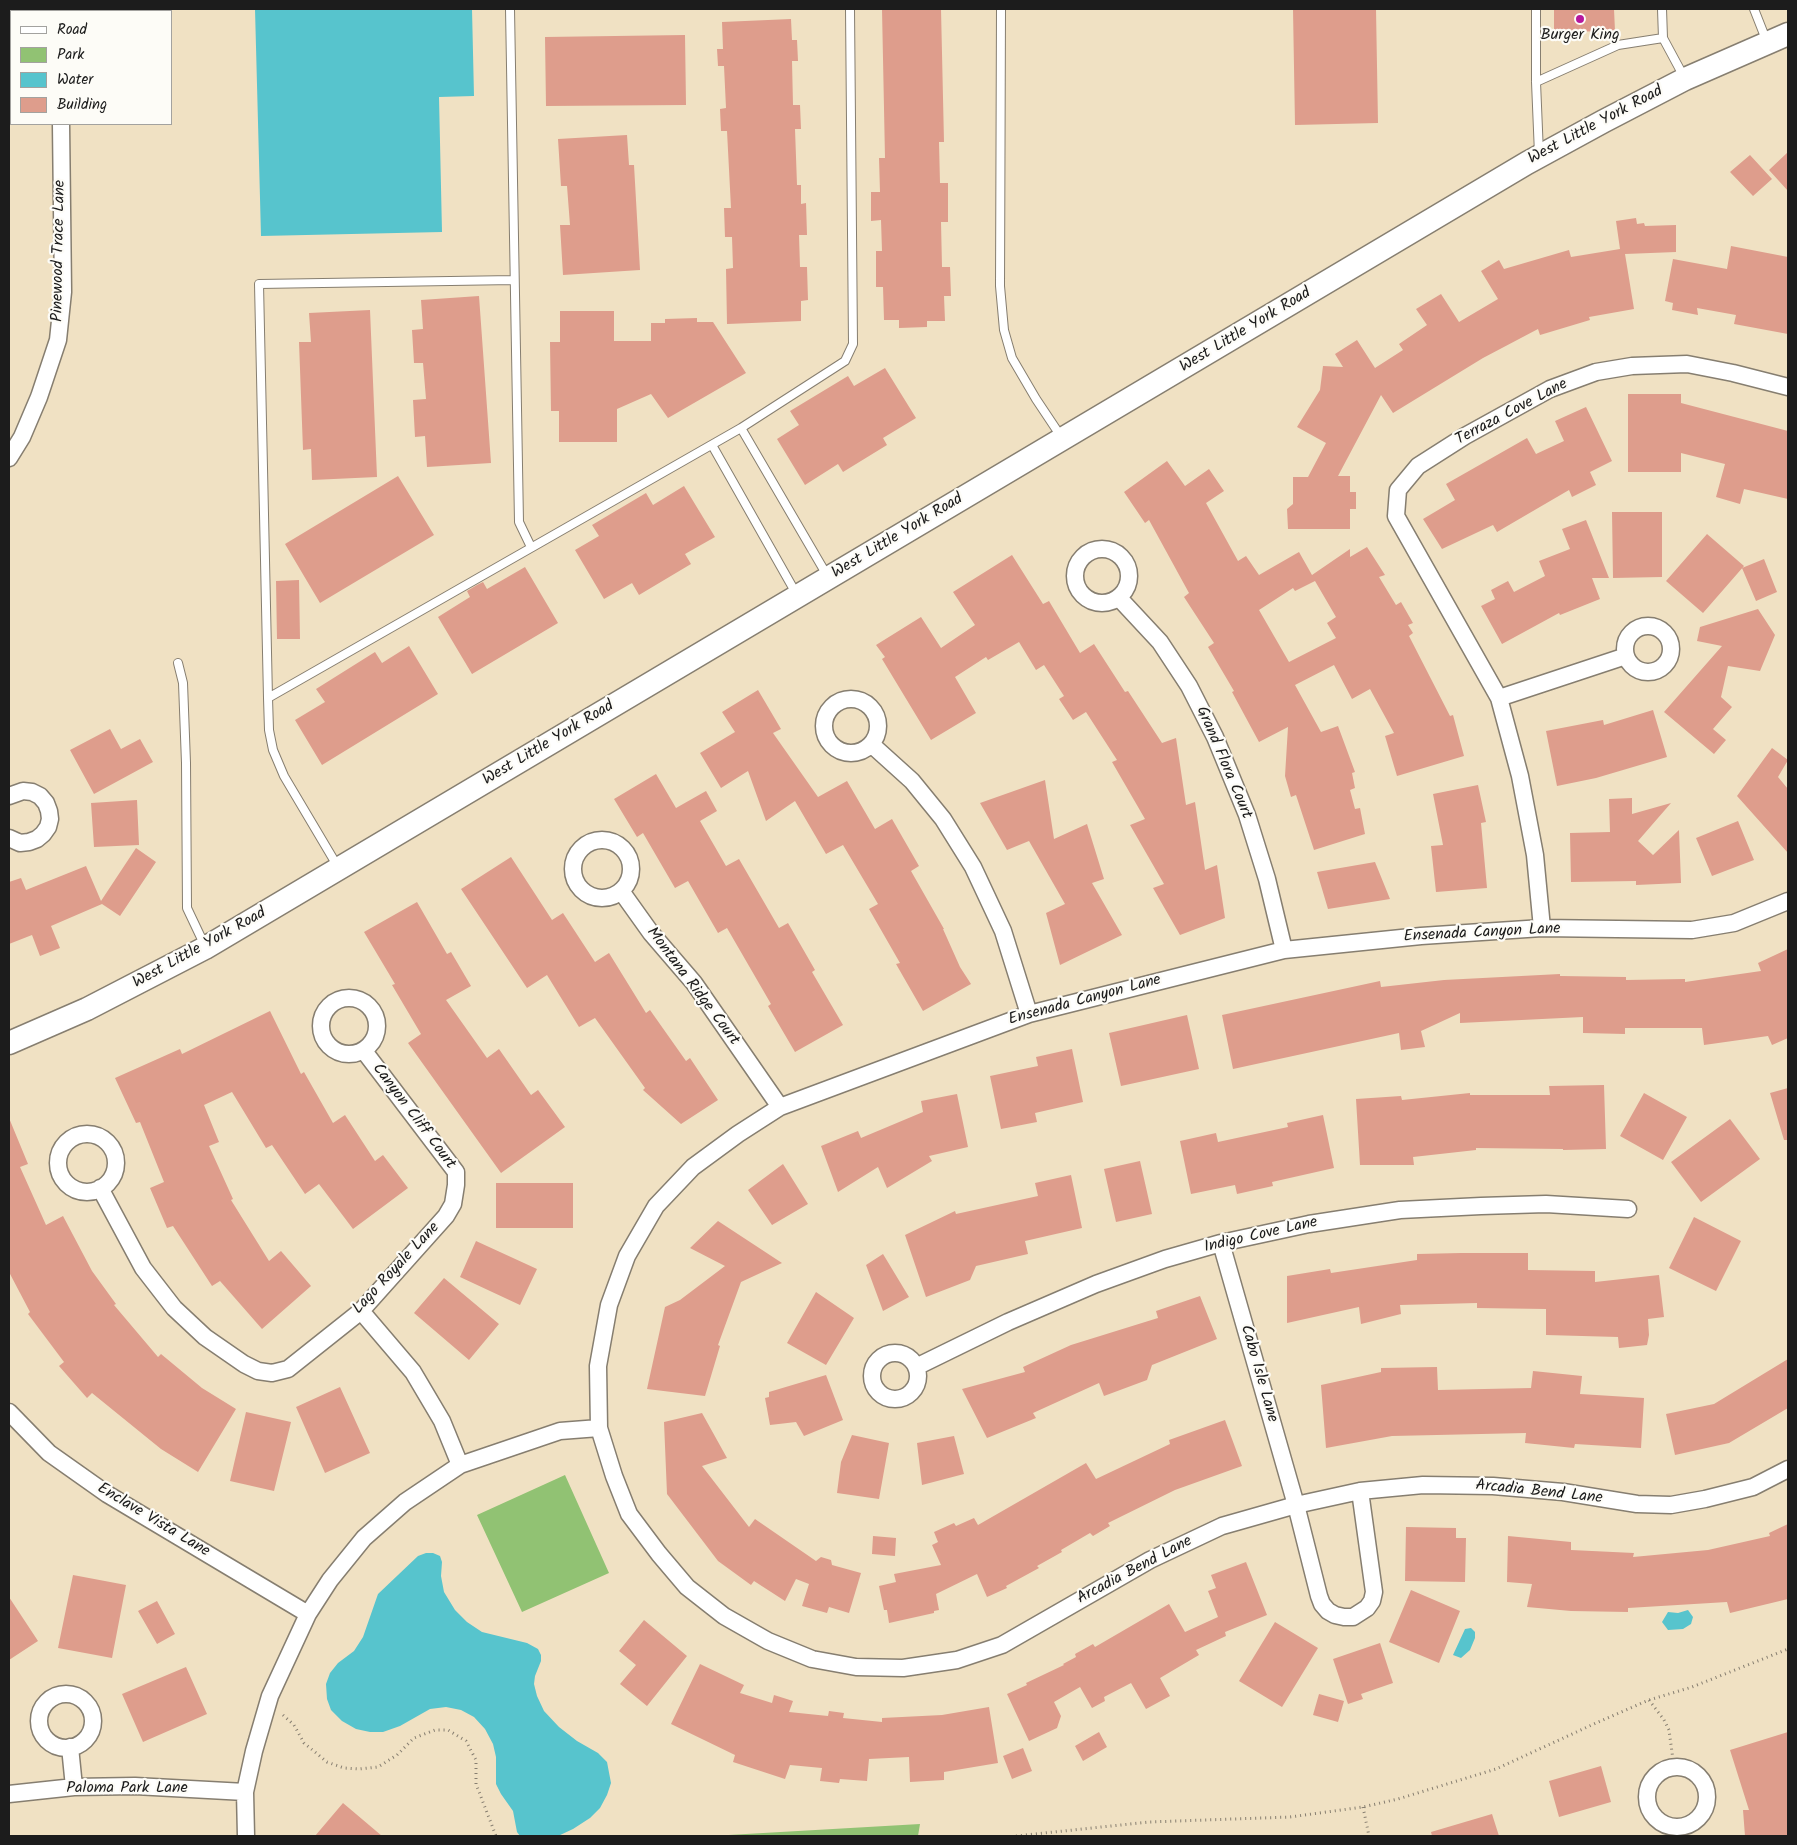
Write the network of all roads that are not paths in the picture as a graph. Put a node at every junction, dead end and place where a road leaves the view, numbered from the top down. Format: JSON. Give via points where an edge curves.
{"nodes":[{"id":1,"x":510,"y":9,"type":"edge"},
{"id":2,"x":850,"y":9,"type":"edge"},
{"id":3,"x":1001,"y":9,"type":"edge"},
{"id":4,"x":1536,"y":9,"type":"edge"},
{"id":5,"x":1662,"y":9,"type":"edge"},
{"id":6,"x":1754,"y":9,"type":"edge"},
{"id":7,"x":1788,"y":34,"type":"edge"},
{"id":8,"x":1663,"y":38,"type":"junction"},
{"id":9,"x":1767,"y":43,"type":"junction"},
{"id":10,"x":1685,"y":79,"type":"junction"},
{"id":11,"x":1536,"y":82,"type":"junction"},
{"id":12,"x":61,"y":125,"type":"edge"},
{"id":13,"x":1539,"y":156,"type":"junction"},
{"id":14,"x":514,"y":280,"type":"junction"},
{"id":15,"x":1788,"y":387,"type":"edge"},
{"id":16,"x":741,"y":428,"type":"junction"},
{"id":17,"x":1064,"y":439,"type":"junction"},
{"id":18,"x":712,"y":445,"type":"junction"},
{"id":19,"x":9,"y":458,"type":"edge"},
{"id":20,"x":531,"y":547,"type":"junction"},
{"id":21,"x":829,"y":578,"type":"junction"},
{"id":22,"x":798,"y":596,"type":"junction"},
{"id":23,"x":1119,"y":598,"type":"dead end"},
{"id":24,"x":1626,"y":656,"type":"dead end"},
{"id":25,"x":178,"y":663,"type":"dead end"},
{"id":26,"x":268,"y":698,"type":"junction"},
{"id":27,"x":1499,"y":698,"type":"junction"},
{"id":28,"x":872,"y":744,"type":"dead end"},
{"id":29,"x":9,"y":796,"type":"edge"},
{"id":30,"x":9,"y":838,"type":"edge"},
{"id":31,"x":339,"y":868,"type":"junction"},
{"id":32,"x":621,"y":892,"type":"dead end"},
{"id":33,"x":1788,"y":901,"type":"edge"},
{"id":34,"x":1542,"y":928,"type":"junction"},
{"id":35,"x":205,"y":948,"type":"junction"},
{"id":36,"x":1284,"y":950,"type":"junction"},
{"id":37,"x":1029,"y":1014,"type":"junction"},
{"id":38,"x":9,"y":1043,"type":"edge"},
{"id":39,"x":364,"y":1051,"type":"dead end"},
{"id":40,"x":780,"y":1108,"type":"junction"},
{"id":41,"x":456,"y":1185,"type":"joint"},
{"id":42,"x":100,"y":1188,"type":"dead end"},
{"id":43,"x":1628,"y":1210,"type":"dead end"},
{"id":44,"x":1221,"y":1244,"type":"junction"},
{"id":45,"x":361,"y":1311,"type":"junction"},
{"id":46,"x":916,"y":1367,"type":"dead end"},
{"id":47,"x":9,"y":1412,"type":"edge"},
{"id":48,"x":599,"y":1428,"type":"junction"},
{"id":49,"x":460,"y":1465,"type":"junction"},
{"id":50,"x":1788,"y":1469,"type":"edge"},
{"id":51,"x":1360,"y":1491,"type":"junction"},
{"id":52,"x":1296,"y":1505,"type":"junction"},
{"id":53,"x":308,"y":1614,"type":"junction"},
{"id":54,"x":70,"y":1747,"type":"dead end"},
{"id":55,"x":74,"y":1787,"type":"junction"},
{"id":56,"x":246,"y":1792,"type":"junction"},
{"id":57,"x":9,"y":1794,"type":"edge"},
{"id":58,"x":1692,"y":1830,"type":"edge"},
{"id":59,"x":246,"y":1836,"type":"edge"}],
"edges":[{"from":1,"to":14,"type":"lane"},
{"from":2,"to":16,"type":"lane","via":[[853,344],[845,361]]},
{"from":3,"to":17,"type":"lane","via":[[1000,286],[1004,330],[1012,358]]},
{"from":4,"to":11,"type":"lane"},
{"from":5,"to":8,"type":"lane"},
{"from":6,"to":9,"type":"lane"},
{"from":7,"to":9,"type":"main road","name":"West Little York Road"},
{"from":8,"to":10,"type":"lane"},
{"from":8,"to":11,"type":"lane","via":[[1618,45]]},
{"from":9,"to":10,"type":"main road","name":"West Little York Road"},
{"from":10,"to":13,"type":"main road","name":"West Little York Road"},
{"from":11,"to":13,"type":"lane"},
{"from":12,"to":19,"type":"street","name":"Pinewood Trace Lane","via":[[63,292],[58,340],[39,397]]},
{"from":13,"to":17,"type":"main road","name":"West Little York Road"},
{"from":14,"to":20,"type":"lane","via":[[519,522]]},
{"from":14,"to":26,"type":"lane","via":[[260,284]]},
{"from":15,"to":27,"type":"street","name":"Terraza Cove Lane","via":[[1687,364],[1632,366],[1596,372],[1550,389],[1418,466],[1398,490],[1396,516]]},
{"from":16,"to":18,"type":"lane"},
{"from":16,"to":21,"type":"lane"},
{"from":17,"to":21,"type":"main road","name":"West Little York Road"},
{"from":18,"to":20,"type":"lane"},
{"from":18,"to":22,"type":"lane"},
{"from":20,"to":26,"type":"lane"},
{"from":21,"to":22,"type":"main road","name":"West Little York Road"},
{"from":22,"to":31,"type":"main road","name":"West Little York Road"},
{"from":23,"to":36,"type":"street","name":"Grand Flora Court","via":[[1160,642],[1189,686],[1215,737],[1247,815],[1267,878]]},
{"from":24,"to":27,"type":"street"},
{"from":25,"to":35,"type":"lane","via":[[183,683],[186,762],[186,908]]},
{"from":26,"to":31,"type":"lane","via":[[273,750],[284,776]]},
{"from":27,"to":34,"type":"street","via":[[1520,776],[1535,855]]},
{"from":28,"to":37,"type":"street","via":[[912,780],[943,819],[974,867],[1003,932]]},
{"from":29,"to":30,"type":"street","via":[[23,791],[40,796],[46,802],[50,819],[48,827],[37,839],[20,842]]},
{"from":31,"to":35,"type":"main road","name":"West Little York Road"},
{"from":32,"to":40,"type":"street","name":"Montana Ridge Court","via":[[694,984]]},
{"from":33,"to":34,"type":"street","name":"Ensenada Canyon Lane","via":[[1734,923],[1692,930]]},
{"from":34,"to":36,"type":"street","name":"Ensenada Canyon Lane"},
{"from":35,"to":38,"type":"main road","name":"West Little York Road","via":[[87,1010]]},
{"from":36,"to":37,"type":"street","name":"Ensenada Canyon Lane"},
{"from":37,"to":40,"type":"street","name":"Ensenada Canyon Lane"},
{"from":39,"to":41,"type":"street","name":"Canyon Cliff Court","via":[[456,1172]]},
{"from":40,"to":48,"type":"street","name":"Ensenada Canyon Lane","via":[[693,1168],[656,1206],[627,1256],[609,1305],[598,1366]]},
{"from":41,"to":45,"type":"street","name":"Lago Royale Lane","via":[[454,1204],[446,1216]]},
{"from":42,"to":45,"type":"street","name":"Lago Royale Lane","via":[[143,1268],[174,1308],[205,1337],[258,1371],[272,1373],[288,1369]]},
{"from":43,"to":44,"type":"street","name":"Indigo Cove Lane","via":[[1546,1204],[1400,1210],[1309,1224]]},
{"from":44,"to":46,"type":"street","name":"Indigo Cove Lane","via":[[1165,1259],[1096,1284]]},
{"from":44,"to":52,"type":"street","name":"Cabo Isle Lane"},
{"from":45,"to":49,"type":"street","via":[[413,1372],[442,1421]]},
{"from":47,"to":53,"type":"street","name":"Enclave Vista Lane","via":[[49,1453],[107,1494]]},
{"from":48,"to":49,"type":"street","via":[[560,1431]]},
{"from":48,"to":52,"type":"street","name":"Arcadia Bend Lane","via":[[629,1514],[687,1587],[724,1616],[768,1641],[812,1659],[856,1667],[903,1668],[957,1660],[1002,1645],[1150,1560],[1222,1526]]},
{"from":49,"to":53,"type":"street","via":[[405,1502],[364,1538]]},
{"from":50,"to":51,"type":"street","name":"Arcadia Bend Lane","via":[[1753,1487],[1671,1505],[1637,1504],[1563,1492],[1492,1486],[1423,1485]]},
{"from":51,"to":52,"type":"street","name":"Arcadia Bend Lane"},
{"from":51,"to":52,"type":"street","name":"Cabo Isle Lane","via":[[1374,1592],[1367,1608],[1352,1617],[1335,1615],[1322,1604]]},
{"from":53,"to":56,"type":"street","via":[[270,1696]]},
{"from":54,"to":55,"type":"street"},
{"from":55,"to":56,"type":"street","name":"Paloma Park Lane","via":[[134,1786]]},
{"from":55,"to":57,"type":"street","name":"Paloma Park Lane"},
{"from":56,"to":59,"type":"street"},
{"from":58,"to":58,"type":"street","via":[[1663,1823],[1650,1810],[1647,1800],[1651,1782],[1665,1770],[1674,1767],[1694,1772],[1706,1788],[1705,1809]]}]}
